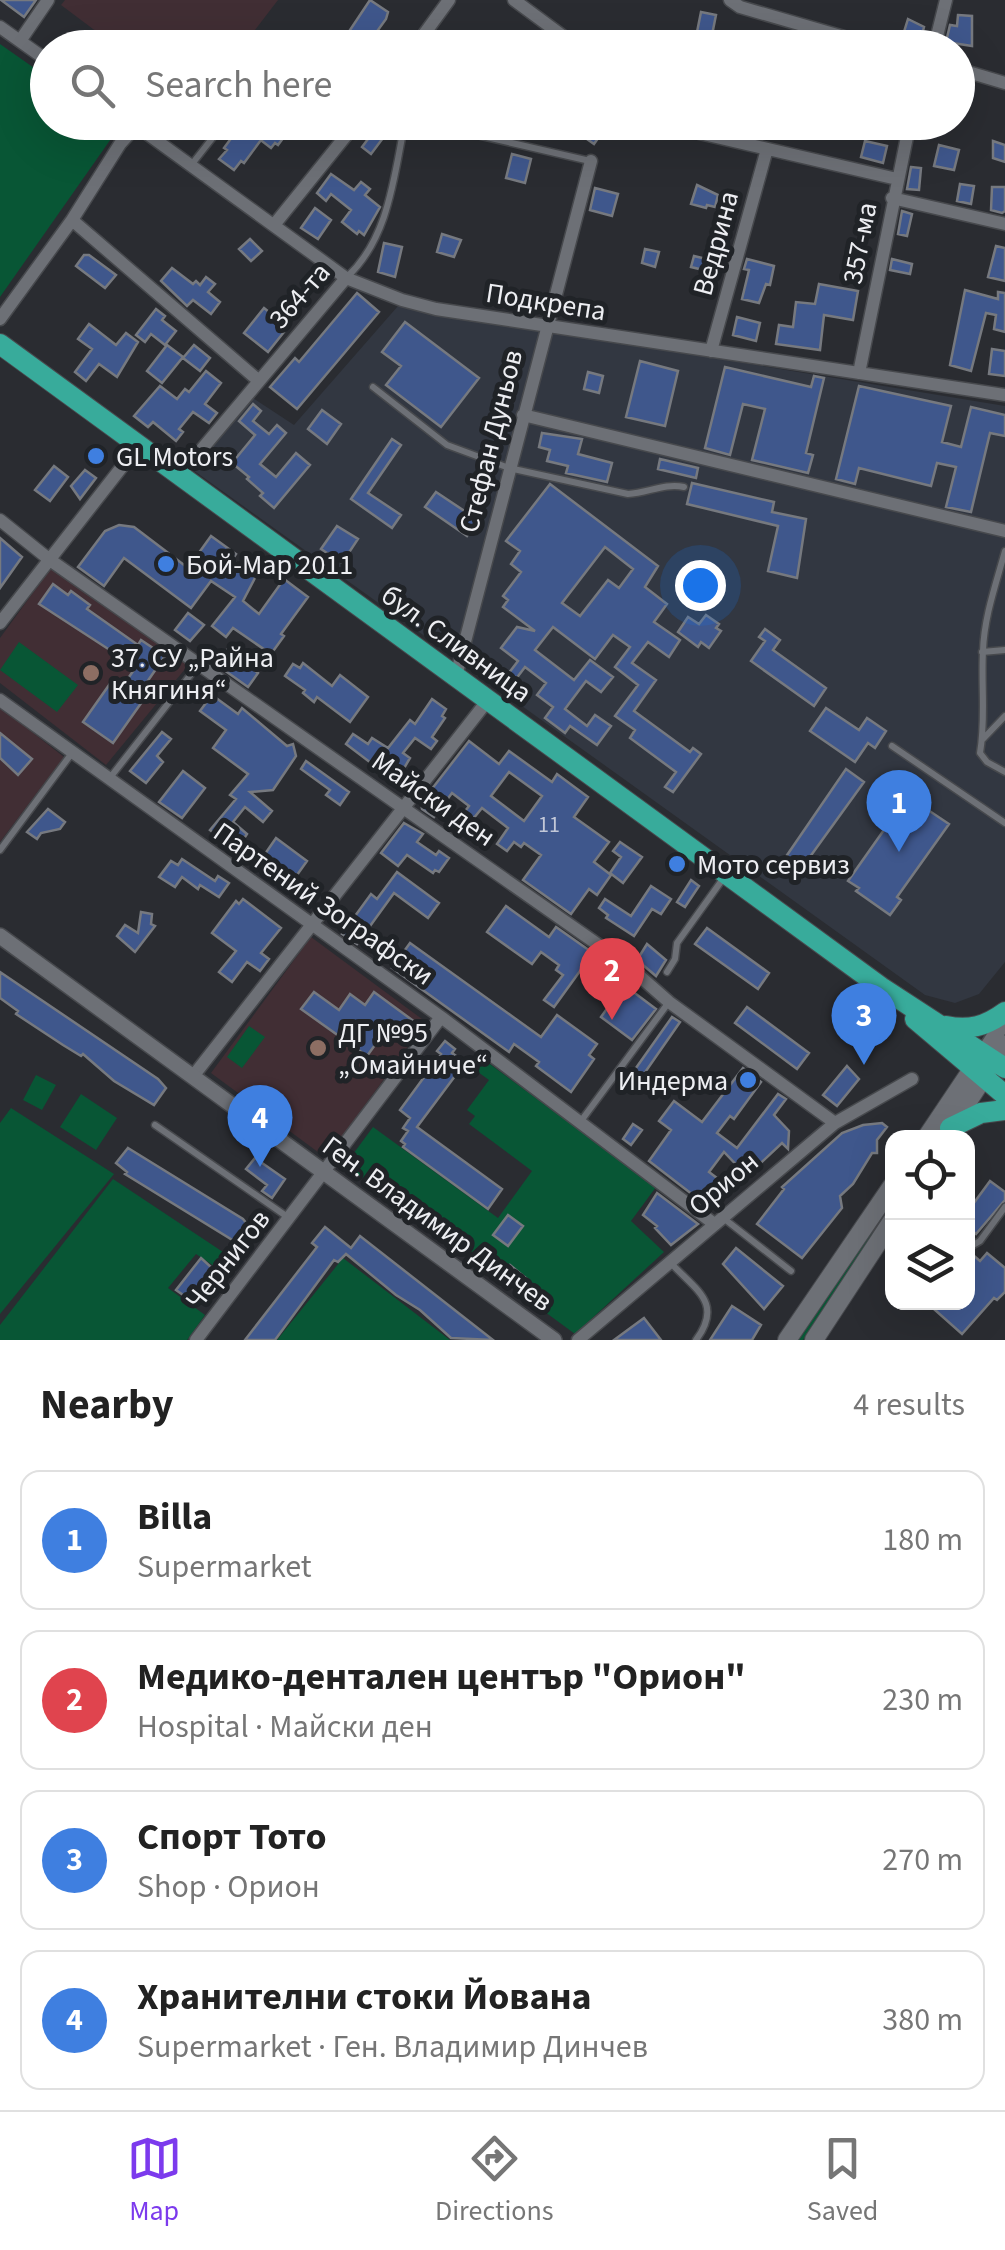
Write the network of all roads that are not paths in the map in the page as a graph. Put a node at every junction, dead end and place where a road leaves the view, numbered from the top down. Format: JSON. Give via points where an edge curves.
{"nodes":[{"id":1,"x":48,"y":0,"type":"edge"},
{"id":2,"x":449,"y":0,"type":"edge"},
{"id":3,"x":514,"y":0,"type":"edge"},
{"id":4,"x":946,"y":0,"type":"edge"},
{"id":5,"x":735,"y":3,"type":"edge"},
{"id":6,"x":0,"y":26,"type":"edge"},
{"id":7,"x":427,"y":30,"type":"edge"},
{"id":8,"x":555,"y":30,"type":"edge"},
{"id":9,"x":823,"y":30,"type":"edge"},
{"id":10,"x":938,"y":30,"type":"edge"},
{"id":11,"x":20,"y":41,"type":"junction"},
{"id":12,"x":30,"y":48,"type":"edge"},
{"id":13,"x":975,"y":74,"type":"edge"},
{"id":14,"x":1005,"y":83,"type":"edge"},
{"id":15,"x":123,"y":140,"type":"edge"},
{"id":16,"x":158,"y":140,"type":"edge"},
{"id":17,"x":211,"y":140,"type":"edge"},
{"id":18,"x":342,"y":140,"type":"edge"},
{"id":19,"x":401,"y":140,"type":"edge"},
{"id":20,"x":510,"y":140,"type":"edge"},
{"id":21,"x":729,"y":140,"type":"edge"},
{"id":22,"x":906,"y":140,"type":"edge"},
{"id":23,"x":767,"y":149,"type":"junction"},
{"id":24,"x":591,"y":161,"type":"joint"},
{"id":25,"x":192,"y":165,"type":"junction"},
{"id":26,"x":896,"y":179,"type":"junction"},
{"id":27,"x":892,"y":198,"type":"junction"},
{"id":28,"x":72,"y":220,"type":"junction"},
{"id":29,"x":1005,"y":224,"type":"edge"},
{"id":30,"x":274,"y":225,"type":"junction"},
{"id":31,"x":346,"y":278,"type":"junction"},
{"id":32,"x":0,"y":319,"type":"edge"},
{"id":33,"x":545,"y":326,"type":"junction"},
{"id":34,"x":0,"y":344,"type":"edge"},
{"id":35,"x":711,"y":350,"type":"junction"},
{"id":36,"x":859,"y":373,"type":"junction"},
{"id":37,"x":258,"y":381,"type":"junction"},
{"id":38,"x":374,"y":388,"type":"dead end"},
{"id":39,"x":1005,"y":395,"type":"edge"},
{"id":40,"x":523,"y":415,"type":"junction"},
{"id":41,"x":139,"y":445,"type":"junction"},
{"id":42,"x":509,"y":468,"type":"junction"},
{"id":43,"x":180,"y":475,"type":"junction"},
{"id":44,"x":684,"y":488,"type":"dead end"},
{"id":45,"x":0,"y":520,"type":"edge"},
{"id":46,"x":1005,"y":531,"type":"edge"},
{"id":47,"x":1005,"y":552,"type":"edge"},
{"id":48,"x":50,"y":560,"type":"junction"},
{"id":49,"x":0,"y":623,"type":"edge"},
{"id":50,"x":1005,"y":650,"type":"edge"},
{"id":51,"x":982,"y":652,"type":"junction"},
{"id":52,"x":199,"y":664,"type":"junction"},
{"id":53,"x":456,"y":676,"type":"junction"},
{"id":54,"x":0,"y":700,"type":"edge"},
{"id":55,"x":488,"y":700,"type":"junction"},
{"id":56,"x":1005,"y":716,"type":"edge"},
{"id":57,"x":982,"y":740,"type":"junction"},
{"id":58,"x":892,"y":746,"type":"dead end"},
{"id":59,"x":72,"y":753,"type":"junction"},
{"id":60,"x":1005,"y":772,"type":"edge"},
{"id":61,"x":108,"y":780,"type":"junction"},
{"id":62,"x":405,"y":808,"type":"junction"},
{"id":63,"x":1005,"y":823,"type":"edge"},
{"id":64,"x":0,"y":850,"type":"edge"},
{"id":65,"x":727,"y":874,"type":"junction"},
{"id":66,"x":311,"y":926,"type":"junction"},
{"id":67,"x":0,"y":936,"type":"edge"},
{"id":68,"x":667,"y":972,"type":"dead end"},
{"id":69,"x":880,"y":987,"type":"junction"},
{"id":70,"x":669,"y":1002,"type":"junction"},
{"id":71,"x":1005,"y":1016,"type":"edge"},
{"id":72,"x":441,"y":1017,"type":"junction"},
{"id":73,"x":944,"y":1026,"type":"junction"},
{"id":74,"x":991,"y":1062,"type":"edge"},
{"id":75,"x":194,"y":1074,"type":"junction"},
{"id":76,"x":912,"y":1080,"type":"dead end"},
{"id":77,"x":1005,"y":1095,"type":"edge"},
{"id":78,"x":1005,"y":1110,"type":"edge"},
{"id":79,"x":581,"y":1121,"type":"junction"},
{"id":80,"x":155,"y":1124,"type":"dead end"},
{"id":81,"x":835,"y":1124,"type":"junction"},
{"id":82,"x":933,"y":1130,"type":"edge"},
{"id":83,"x":949,"y":1130,"type":"edge"},
{"id":84,"x":952,"y":1130,"type":"edge"},
{"id":85,"x":326,"y":1172,"type":"junction"},
{"id":86,"x":885,"y":1196,"type":"edge"},
{"id":87,"x":1005,"y":1208,"type":"edge"},
{"id":88,"x":290,"y":1220,"type":"junction"},
{"id":89,"x":717,"y":1220,"type":"junction"},
{"id":90,"x":885,"y":1232,"type":"edge"},
{"id":91,"x":975,"y":1244,"type":"edge"},
{"id":92,"x":669,"y":1261,"type":"junction"},
{"id":93,"x":790,"y":1271,"type":"dead end"},
{"id":94,"x":196,"y":1340,"type":"edge"},
{"id":95,"x":554,"y":1340,"type":"edge"},
{"id":96,"x":578,"y":1340,"type":"edge"},
{"id":97,"x":696,"y":1340,"type":"edge"},
{"id":98,"x":787,"y":1340,"type":"edge"},
{"id":99,"x":814,"y":1340,"type":"edge"}],
"edges":[{"from":1,"to":11,"type":"street"},
{"from":2,"to":7,"type":"street"},
{"from":3,"to":8,"type":"street"},
{"from":4,"to":10,"type":"street"},
{"from":5,"to":9,"type":"street"},
{"from":6,"to":11,"type":"street"},
{"from":11,"to":12,"type":"street"},
{"from":13,"to":14,"type":"street"},
{"from":15,"to":28,"type":"street"},
{"from":16,"to":25,"type":"street","name":"Подкрепа"},
{"from":17,"to":25,"type":"lane"},
{"from":18,"to":30,"type":"street"},
{"from":19,"to":31,"type":"lane","name":"364-та","via":[[387,212]]},
{"from":20,"to":24,"type":"lane"},
{"from":21,"to":23,"type":"street"},
{"from":22,"to":26,"type":"street","name":"357-ма"},
{"from":23,"to":26,"type":"street"},
{"from":23,"to":35,"type":"street","name":"Ведрина"},
{"from":24,"to":33,"type":"street","name":"Стефан Дуньов"},
{"from":25,"to":30,"type":"street","name":"Подкрепа"},
{"from":26,"to":27,"type":"street","name":"357-ма"},
{"from":27,"to":29,"type":"street"},
{"from":27,"to":36,"type":"street","name":"357-ма"},
{"from":28,"to":32,"type":"street"},
{"from":28,"to":37,"type":"street"},
{"from":30,"to":31,"type":"street","name":"Подкрепа"},
{"from":31,"to":33,"type":"street","name":"Подкрепа","via":[[436,309]]},
{"from":31,"to":37,"type":"street","name":"364-та"},
{"from":33,"to":35,"type":"street","name":"Подкрепа"},
{"from":33,"to":40,"type":"street","name":"Стефан Дуньов"},
{"from":34,"to":41,"type":"main road","name":"бул. Сливница"},
{"from":35,"to":36,"type":"street","name":"Подкрепа"},
{"from":36,"to":39,"type":"street","name":"Подкрепа"},
{"from":37,"to":43,"type":"street","name":"364-та"},
{"from":38,"to":42,"type":"lane","via":[[443,444]]},
{"from":40,"to":42,"type":"street","name":"Стефан Дуньов"},
{"from":40,"to":46,"type":"street"},
{"from":41,"to":43,"type":"main road","name":"бул. Сливница"},
{"from":41,"to":48,"type":"street"},
{"from":42,"to":44,"type":"lane","via":[[628,494]]},
{"from":42,"to":53,"type":"street","name":"Стефан Дуньов"},
{"from":43,"to":53,"type":"main road","name":"бул. Сливница"},
{"from":45,"to":48,"type":"street","name":"Майски ден"},
{"from":47,"to":51,"type":"lane"},
{"from":48,"to":49,"type":"street"},
{"from":48,"to":52,"type":"street","name":"Майски ден"},
{"from":50,"to":51,"type":"lane"},
{"from":51,"to":57,"type":"lane"},
{"from":52,"to":61,"type":"lane"},
{"from":52,"to":62,"type":"street","name":"Майски ден"},
{"from":53,"to":55,"type":"main road","name":"бул. Сливница"},
{"from":54,"to":59,"type":"street","name":"Партений Зографски"},
{"from":55,"to":62,"type":"street"},
{"from":55,"to":65,"type":"main road","name":"бул. Сливница"},
{"from":56,"to":57,"type":"lane"},
{"from":57,"to":60,"type":"lane","via":[[980,753]]},
{"from":58,"to":63,"type":"lane"},
{"from":59,"to":61,"type":"street","name":"Партений Зографски"},
{"from":59,"to":64,"type":"lane"},
{"from":61,"to":66,"type":"street","name":"Партений Зографски"},
{"from":62,"to":66,"type":"street"},
{"from":62,"to":70,"type":"street","name":"Майски ден"},
{"from":65,"to":68,"type":"lane","via":[[677,943]]},
{"from":65,"to":69,"type":"main road","name":"бул. Сливница"},
{"from":66,"to":72,"type":"street","name":"Партений Зографски"},
{"from":66,"to":75,"type":"street"},
{"from":67,"to":75,"type":"street","name":"Ген. Владимир Динчев"},
{"from":69,"to":73,"type":"main road","name":"бул. Сливница"},
{"from":69,"to":74,"type":"main road","name":"бул. Сливница"},
{"from":70,"to":79,"type":"lane"},
{"from":70,"to":81,"type":"street","name":"Майски ден"},
{"from":71,"to":73,"type":"main road","via":[[973,1028]]},
{"from":71,"to":74,"type":"street"},
{"from":72,"to":79,"type":"street","name":"Партений Зографски"},
{"from":72,"to":85,"type":"street","name":"Чернигов"},
{"from":73,"to":74,"type":"main road","name":"бул. Сливница"},
{"from":74,"to":77,"type":"main road","name":"бул. Сливница"},
{"from":74,"to":82,"type":"main road"},
{"from":74,"to":83,"type":"main road"},
{"from":75,"to":85,"type":"street","name":"Ген. Владимир Динчев"},
{"from":76,"to":81,"type":"street","name":"Орион"},
{"from":78,"to":84,"type":"main road","via":[[981,1113]]},
{"from":79,"to":89,"type":"street","name":"Партений Зографски"},
{"from":80,"to":88,"type":"lane"},
{"from":81,"to":89,"type":"street","name":"Орион"},
{"from":85,"to":88,"type":"street","name":"Чернигов"},
{"from":85,"to":95,"type":"street","name":"Ген. Владимир Динчев"},
{"from":86,"to":98,"type":"main road"},
{"from":87,"to":91,"type":"lane"},
{"from":88,"to":94,"type":"street","name":"Чернигов"},
{"from":89,"to":92,"type":"street","name":"Орион"},
{"from":89,"to":93,"type":"lane"},
{"from":90,"to":99,"type":"main road"},
{"from":92,"to":96,"type":"street","name":"Орион"},
{"from":92,"to":97,"type":"lane","via":[[708,1305],[708,1324]]}]}
